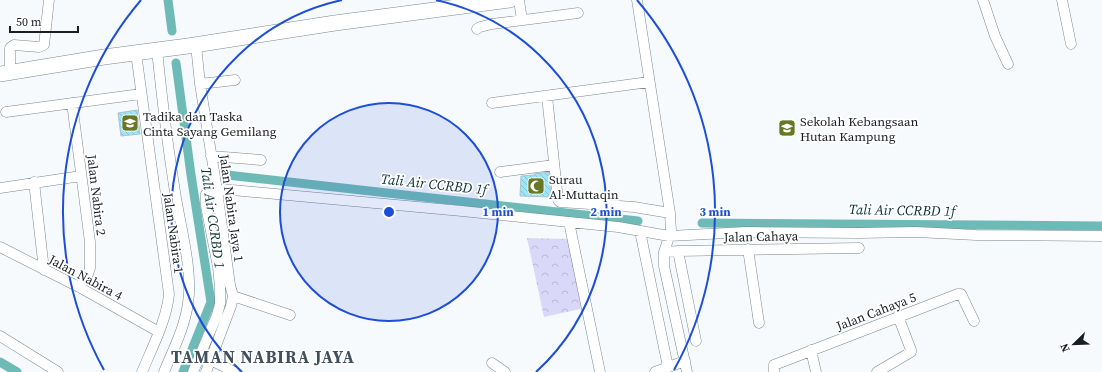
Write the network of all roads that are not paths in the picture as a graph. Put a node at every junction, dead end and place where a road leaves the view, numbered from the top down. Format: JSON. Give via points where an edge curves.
{"nodes":[{"id":1,"x":50,"y":0,"type":"edge"},
{"id":2,"x":510,"y":0,"type":"edge"},
{"id":3,"x":519,"y":0,"type":"edge"},
{"id":4,"x":637,"y":0,"type":"edge"},
{"id":5,"x":983,"y":0,"type":"edge"},
{"id":6,"x":1062,"y":0,"type":"edge"},
{"id":7,"x":489,"y":1,"type":"edge"},
{"id":8,"x":578,"y":13,"type":"dead end"},
{"id":9,"x":522,"y":20,"type":"junction"},
{"id":10,"x":477,"y":29,"type":"dead end"},
{"id":11,"x":1071,"y":44,"type":"dead end"},
{"id":12,"x":192,"y":45,"type":"junction"},
{"id":13,"x":163,"y":49,"type":"junction"},
{"id":14,"x":136,"y":53,"type":"junction"},
{"id":15,"x":1008,"y":64,"type":"dead end"},
{"id":16,"x":5,"y":74,"type":"edge"},
{"id":17,"x":235,"y":80,"type":"dead end"},
{"id":18,"x":649,"y":82,"type":"junction"},
{"id":19,"x":200,"y":84,"type":"junction"},
{"id":20,"x":142,"y":94,"type":"junction"},
{"id":21,"x":547,"y":96,"type":"junction"},
{"id":22,"x":72,"y":103,"type":"junction"},
{"id":23,"x":492,"y":103,"type":"dead end"},
{"id":24,"x":6,"y":112,"type":"dead end"},
{"id":25,"x":211,"y":156,"type":"junction"},
{"id":26,"x":260,"y":160,"type":"dead end"},
{"id":27,"x":554,"y":165,"type":"junction"},
{"id":28,"x":500,"y":172,"type":"dead end"},
{"id":29,"x":81,"y":176,"type":"junction"},
{"id":30,"x":34,"y":182,"type":"junction"},
{"id":31,"x":0,"y":188,"type":"edge"},
{"id":32,"x":217,"y":190,"type":"junction"},
{"id":33,"x":670,"y":213,"type":"junction"},
{"id":34,"x":569,"y":222,"type":"junction"},
{"id":35,"x":640,"y":231,"type":"junction"},
{"id":36,"x":669,"y":236,"type":"junction"},
{"id":37,"x":1102,"y":236,"type":"edge"},
{"id":38,"x":0,"y":246,"type":"edge"},
{"id":39,"x":859,"y":248,"type":"dead end"},
{"id":40,"x":748,"y":249,"type":"junction"},
{"id":41,"x":678,"y":251,"type":"junction"},
{"id":42,"x":664,"y":252,"type":"junction"},
{"id":43,"x":44,"y":270,"type":"junction"},
{"id":44,"x":80,"y":287,"type":"junction"},
{"id":45,"x":233,"y":296,"type":"junction"},
{"id":46,"x":290,"y":315,"type":"dead end"},
{"id":47,"x":898,"y":316,"type":"junction"},
{"id":48,"x":974,"y":321,"type":"dead end"},
{"id":49,"x":759,"y":323,"type":"dead end"},
{"id":50,"x":159,"y":332,"type":"junction"},
{"id":51,"x":0,"y":336,"type":"edge"},
{"id":52,"x":696,"y":341,"type":"dead end"},
{"id":53,"x":811,"y":350,"type":"junction"},
{"id":54,"x":211,"y":360,"type":"junction"},
{"id":55,"x":685,"y":361,"type":"junction"},
{"id":56,"x":492,"y":363,"type":"dead end"},
{"id":57,"x":668,"y":367,"type":"junction"},
{"id":58,"x":774,"y":368,"type":"edge"},
{"id":59,"x":58,"y":372,"type":"edge"},
{"id":60,"x":142,"y":372,"type":"edge"},
{"id":61,"x":164,"y":372,"type":"edge"},
{"id":62,"x":193,"y":372,"type":"edge"},
{"id":63,"x":206,"y":372,"type":"edge"},
{"id":64,"x":234,"y":372,"type":"edge"},
{"id":65,"x":505,"y":372,"type":"edge"},
{"id":66,"x":600,"y":372,"type":"edge"},
{"id":67,"x":654,"y":372,"type":"edge"},
{"id":68,"x":687,"y":372,"type":"edge"},
{"id":69,"x":816,"y":372,"type":"edge"},
{"id":70,"x":876,"y":372,"type":"edge"}],
"edges":[{"from":1,"to":16,"type":"street","via":[[44,45],[39,47],[14,44],[10,48]]},
{"from":2,"to":7,"type":"main road"},
{"from":3,"to":9,"type":"street"},
{"from":4,"to":18,"type":"street"},
{"from":5,"to":15,"type":"street"},
{"from":6,"to":11,"type":"street"},
{"from":7,"to":12,"type":"main road"},
{"from":8,"to":9,"type":"street"},
{"from":9,"to":10,"type":"street"},
{"from":12,"to":13,"type":"main road"},
{"from":12,"to":19,"type":"street","name":"Jalan Nabira Jaya 1"},
{"from":13,"to":14,"type":"main road"},
{"from":13,"to":61,"type":"street","via":[[165,122],[189,294],[181,328]]},
{"from":14,"to":16,"type":"main road"},
{"from":14,"to":20,"type":"street","name":"Jalan Nabira 1"},
{"from":17,"to":19,"type":"street"},
{"from":18,"to":21,"type":"street"},
{"from":18,"to":33,"type":"street"},
{"from":19,"to":25,"type":"street","name":"Jalan Nabira Jaya 1"},
{"from":20,"to":22,"type":"street"},
{"from":20,"to":50,"type":"street","name":"Jalan Nabira 1","via":[[170,294]]},
{"from":21,"to":23,"type":"street"},
{"from":21,"to":27,"type":"street"},
{"from":22,"to":24,"type":"street"},
{"from":22,"to":29,"type":"street","name":"Jalan Nabira 2"},
{"from":25,"to":26,"type":"street"},
{"from":25,"to":32,"type":"street","name":"Jalan Nabira Jaya 1"},
{"from":27,"to":28,"type":"street"},
{"from":27,"to":33,"type":"street","via":[[557,198],[560,202],[634,207]]},
{"from":29,"to":30,"type":"street"},
{"from":29,"to":44,"type":"street","name":"Jalan Nabira 2","via":[[90,242],[90,268]]},
{"from":30,"to":31,"type":"street"},
{"from":30,"to":43,"type":"street"},
{"from":32,"to":34,"type":"street"},
{"from":32,"to":45,"type":"street","name":"Jalan Nabira Jaya 1"},
{"from":32,"to":62,"type":"street","via":[[207,192],[205,199],[218,267],[220,304]]},
{"from":33,"to":36,"type":"street"},
{"from":34,"to":35,"type":"street"},
{"from":34,"to":66,"type":"street"},
{"from":35,"to":36,"type":"street"},
{"from":35,"to":57,"type":"street"},
{"from":36,"to":37,"type":"street","via":[[746,232]]},
{"from":36,"to":42,"type":"street"},
{"from":38,"to":43,"type":"street","name":"Jalan Nabira 4"},
{"from":39,"to":40,"type":"street","name":"Jalan Cahaya"},
{"from":40,"to":41,"type":"street","name":"Jalan Cahaya"},
{"from":40,"to":49,"type":"street"},
{"from":41,"to":42,"type":"street","name":"Jalan Cahaya"},
{"from":41,"to":52,"type":"street"},
{"from":42,"to":55,"type":"street","via":[[664,266]]},
{"from":43,"to":44,"type":"street","name":"Jalan Nabira 4"},
{"from":44,"to":50,"type":"street","name":"Jalan Nabira 4"},
{"from":45,"to":46,"type":"street"},
{"from":45,"to":54,"type":"street","name":"Jalan Nabira Jaya 1"},
{"from":47,"to":48,"type":"street","name":"Jalan Cahaya 5","via":[[959,294]]},
{"from":47,"to":53,"type":"street","name":"Jalan Cahaya 5"},
{"from":47,"to":70,"type":"street","via":[[911,352]]},
{"from":50,"to":60,"type":"street","name":"Jalan Nabira 1"},
{"from":51,"to":59,"type":"street"},
{"from":53,"to":58,"type":"street","name":"Jalan Cahaya 5"},
{"from":53,"to":69,"type":"street"},
{"from":54,"to":63,"type":"street","name":"Jalan Nabira Jaya 1"},
{"from":54,"to":64,"type":"street"},
{"from":55,"to":57,"type":"street"},
{"from":55,"to":68,"type":"street"},
{"from":56,"to":65,"type":"street"},
{"from":57,"to":67,"type":"street"}]}
